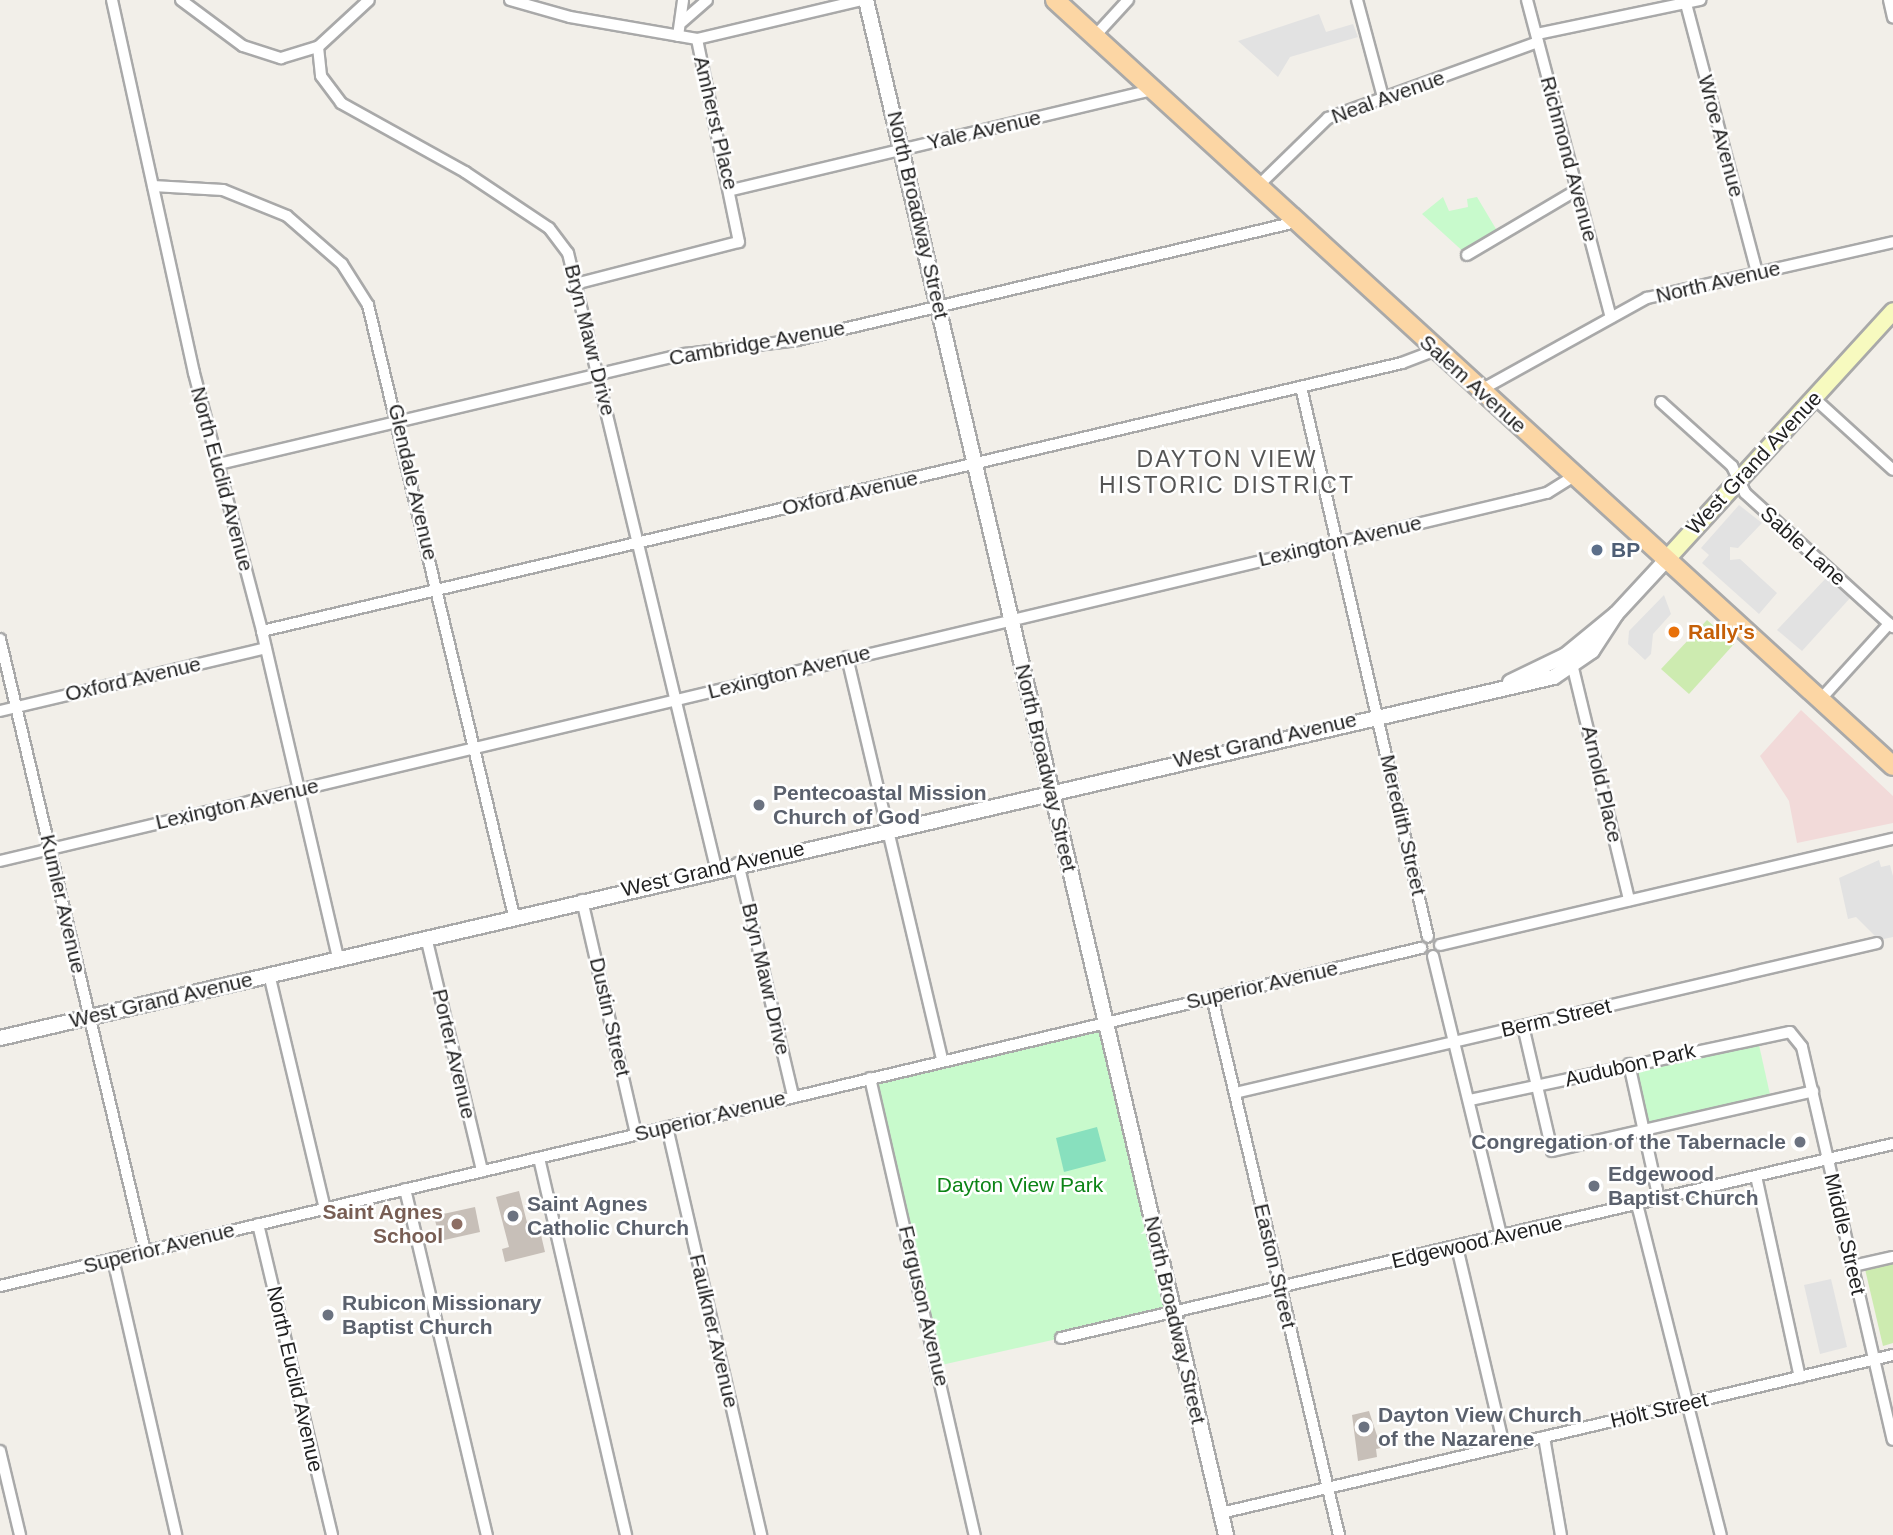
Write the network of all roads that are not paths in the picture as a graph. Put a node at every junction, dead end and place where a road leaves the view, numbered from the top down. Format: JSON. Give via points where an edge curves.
{"nodes":[{"id":1,"x":112,"y":0,"type":"edge"},
{"id":2,"x":181,"y":0,"type":"edge"},
{"id":3,"x":369,"y":0,"type":"edge"},
{"id":4,"x":510,"y":0,"type":"edge"},
{"id":5,"x":683,"y":0,"type":"edge"},
{"id":6,"x":707,"y":0,"type":"edge"},
{"id":7,"x":864,"y":0,"type":"edge"},
{"id":8,"x":1055,"y":0,"type":"edge"},
{"id":9,"x":1128,"y":0,"type":"edge"},
{"id":10,"x":1357,"y":0,"type":"edge"},
{"id":11,"x":1527,"y":0,"type":"edge"},
{"id":12,"x":1700,"y":0,"type":"edge"},
{"id":13,"x":1889,"y":0,"type":"edge"},
{"id":14,"x":1686,"y":1,"type":"edge"},
{"id":15,"x":1893,"y":18,"type":"edge"},
{"id":16,"x":682,"y":22,"type":"junction"},
{"id":17,"x":678,"y":36,"type":"junction"},
{"id":18,"x":1095,"y":36,"type":"junction"},
{"id":19,"x":1537,"y":38,"type":"junction"},
{"id":20,"x":697,"y":39,"type":"junction"},
{"id":21,"x":318,"y":47,"type":"junction"},
{"id":22,"x":1155,"y":89,"type":"junction"},
{"id":23,"x":1383,"y":97,"type":"junction"},
{"id":24,"x":902,"y":150,"type":"junction"},
{"id":25,"x":1259,"y":185,"type":"junction"},
{"id":26,"x":153,"y":186,"type":"junction"},
{"id":27,"x":732,"y":190,"type":"junction"},
{"id":28,"x":1577,"y":190,"type":"junction"},
{"id":29,"x":1296,"y":222,"type":"junction"},
{"id":30,"x":1893,"y":242,"type":"edge"},
{"id":31,"x":1467,"y":255,"type":"dead end"},
{"id":32,"x":1757,"y":272,"type":"junction"},
{"id":33,"x":579,"y":282,"type":"junction"},
{"id":34,"x":938,"y":306,"type":"junction"},
{"id":35,"x":1893,"y":311,"type":"edge"},
{"id":36,"x":1611,"y":317,"type":"junction"},
{"id":37,"x":1436,"y":350,"type":"junction"},
{"id":38,"x":601,"y":374,"type":"junction"},
{"id":39,"x":1301,"y":387,"type":"junction"},
{"id":40,"x":1481,"y":390,"type":"junction"},
{"id":41,"x":1815,"y":399,"type":"junction"},
{"id":42,"x":1661,"y":402,"type":"dead end"},
{"id":43,"x":399,"y":422,"type":"junction"},
{"id":44,"x":219,"y":464,"type":"junction"},
{"id":45,"x":975,"y":464,"type":"junction"},
{"id":46,"x":1893,"y":470,"type":"edge"},
{"id":47,"x":1574,"y":476,"type":"junction"},
{"id":48,"x":1737,"y":479,"type":"junction"},
{"id":49,"x":639,"y":542,"type":"junction"},
{"id":50,"x":1337,"y":542,"type":"junction"},
{"id":51,"x":1666,"y":560,"type":"junction"},
{"id":52,"x":438,"y":589,"type":"junction"},
{"id":53,"x":1616,"y":614,"type":"junction"},
{"id":54,"x":1011,"y":619,"type":"junction"},
{"id":55,"x":1891,"y":625,"type":"edge"},
{"id":56,"x":262,"y":631,"type":"junction"},
{"id":57,"x":0,"y":639,"type":"edge"},
{"id":58,"x":266,"y":648,"type":"junction"},
{"id":59,"x":847,"y":657,"type":"junction"},
{"id":60,"x":1573,"y":668,"type":"junction"},
{"id":61,"x":1508,"y":683,"type":"junction"},
{"id":62,"x":1820,"y":700,"type":"junction"},
{"id":63,"x":676,"y":701,"type":"junction"},
{"id":64,"x":16,"y":707,"type":"junction"},
{"id":65,"x":0,"y":711,"type":"edge"},
{"id":66,"x":1377,"y":715,"type":"junction"},
{"id":67,"x":475,"y":748,"type":"junction"},
{"id":68,"x":1893,"y":766,"type":"edge"},
{"id":69,"x":300,"y":789,"type":"junction"},
{"id":70,"x":1051,"y":790,"type":"junction"},
{"id":71,"x":888,"y":827,"type":"junction"},
{"id":72,"x":1893,"y":839,"type":"edge"},
{"id":73,"x":50,"y":849,"type":"junction"},
{"id":74,"x":0,"y":860,"type":"edge"},
{"id":75,"x":738,"y":863,"type":"junction"},
{"id":76,"x":716,"y":868,"type":"junction"},
{"id":77,"x":582,"y":900,"type":"junction"},
{"id":78,"x":1629,"y":900,"type":"junction"},
{"id":79,"x":514,"y":916,"type":"junction"},
{"id":80,"x":426,"y":937,"type":"junction"},
{"id":81,"x":1428,"y":937,"type":"junction"},
{"id":82,"x":1877,"y":943,"type":"dead end"},
{"id":83,"x":1440,"y":945,"type":"junction"},
{"id":84,"x":1420,"y":948,"type":"junction"},
{"id":85,"x":1433,"y":956,"type":"junction"},
{"id":86,"x":338,"y":957,"type":"junction"},
{"id":87,"x":269,"y":974,"type":"junction"},
{"id":88,"x":1212,"y":997,"type":"junction"},
{"id":89,"x":89,"y":1016,"type":"junction"},
{"id":90,"x":1108,"y":1023,"type":"junction"},
{"id":91,"x":1523,"y":1026,"type":"junction"},
{"id":92,"x":1790,"y":1032,"type":"joint"},
{"id":93,"x":0,"y":1038,"type":"edge"},
{"id":94,"x":1454,"y":1041,"type":"junction"},
{"id":95,"x":942,"y":1060,"type":"junction"},
{"id":96,"x":1629,"y":1064,"type":"junction"},
{"id":97,"x":870,"y":1077,"type":"junction"},
{"id":98,"x":1537,"y":1086,"type":"junction"},
{"id":99,"x":1813,"y":1091,"type":"junction"},
{"id":100,"x":1235,"y":1093,"type":"junction"},
{"id":101,"x":793,"y":1095,"type":"junction"},
{"id":102,"x":1470,"y":1100,"type":"junction"},
{"id":103,"x":667,"y":1127,"type":"junction"},
{"id":104,"x":1645,"y":1129,"type":"junction"},
{"id":105,"x":636,"y":1134,"type":"junction"},
{"id":106,"x":1893,"y":1143,"type":"edge"},
{"id":107,"x":539,"y":1158,"type":"junction"},
{"id":108,"x":1828,"y":1159,"type":"junction"},
{"id":109,"x":482,"y":1171,"type":"junction"},
{"id":110,"x":1756,"y":1176,"type":"junction"},
{"id":111,"x":405,"y":1189,"type":"junction"},
{"id":112,"x":1659,"y":1199,"type":"junction"},
{"id":113,"x":1637,"y":1204,"type":"junction"},
{"id":114,"x":325,"y":1209,"type":"junction"},
{"id":115,"x":258,"y":1224,"type":"junction"},
{"id":116,"x":1501,"y":1236,"type":"junction"},
{"id":117,"x":1457,"y":1247,"type":"junction"},
{"id":118,"x":145,"y":1251,"type":"junction"},
{"id":119,"x":1893,"y":1257,"type":"edge"},
{"id":120,"x":113,"y":1259,"type":"junction"},
{"id":121,"x":1853,"y":1266,"type":"junction"},
{"id":122,"x":0,"y":1286,"type":"edge"},
{"id":123,"x":1281,"y":1288,"type":"junction"},
{"id":124,"x":1172,"y":1313,"type":"junction"},
{"id":125,"x":1061,"y":1338,"type":"dead end"},
{"id":126,"x":1893,"y":1355,"type":"edge"},
{"id":127,"x":1874,"y":1360,"type":"junction"},
{"id":128,"x":1800,"y":1377,"type":"junction"},
{"id":129,"x":1688,"y":1403,"type":"junction"},
{"id":130,"x":1544,"y":1437,"type":"junction"},
{"id":131,"x":1893,"y":1440,"type":"edge"},
{"id":132,"x":1504,"y":1446,"type":"junction"},
{"id":133,"x":0,"y":1451,"type":"edge"},
{"id":134,"x":1328,"y":1488,"type":"junction"},
{"id":135,"x":1221,"y":1513,"type":"junction"},
{"id":136,"x":20,"y":1535,"type":"edge"},
{"id":137,"x":176,"y":1535,"type":"edge"},
{"id":138,"x":332,"y":1535,"type":"edge"},
{"id":139,"x":487,"y":1535,"type":"edge"},
{"id":140,"x":626,"y":1535,"type":"edge"},
{"id":141,"x":761,"y":1535,"type":"edge"},
{"id":142,"x":975,"y":1535,"type":"edge"},
{"id":143,"x":1226,"y":1535,"type":"edge"},
{"id":144,"x":1339,"y":1535,"type":"edge"},
{"id":145,"x":1561,"y":1535,"type":"edge"},
{"id":146,"x":1721,"y":1535,"type":"edge"}],
"edges":[{"from":1,"to":26,"type":"street","name":"North Euclid Avenue"},
{"from":2,"to":21,"type":"street","via":[[260,54],[281,58]]},
{"from":3,"to":21,"type":"street"},
{"from":4,"to":17,"type":"street"},
{"from":5,"to":16,"type":"street","name":"Amherst Place"},
{"from":6,"to":16,"type":"street"},
{"from":7,"to":20,"type":"street"},
{"from":7,"to":24,"type":"street","name":"North Broadway Street"},
{"from":8,"to":18,"type":"main road","name":"Salem Avenue"},
{"from":9,"to":18,"type":"street"},
{"from":10,"to":23,"type":"street"},
{"from":11,"to":19,"type":"street","name":"Richmond Avenue"},
{"from":12,"to":14,"type":"street","name":"Neal Avenue"},
{"from":13,"to":15,"type":"street"},
{"from":14,"to":19,"type":"street","name":"Neal Avenue"},
{"from":14,"to":32,"type":"street","name":"Wroe Avenue"},
{"from":16,"to":17,"type":"street","name":"Amherst Place"},
{"from":17,"to":20,"type":"street"},
{"from":18,"to":22,"type":"main road","name":"Salem Avenue"},
{"from":19,"to":23,"type":"street","name":"Neal Avenue"},
{"from":19,"to":28,"type":"street","name":"Richmond Avenue"},
{"from":20,"to":27,"type":"street","name":"Amherst Place"},
{"from":21,"to":33,"type":"street","name":"Bryn Mawr Drive","via":[[321,76],[341,103],[465,172],[543,224],[562,243]]},
{"from":22,"to":24,"type":"street","name":"Yale Avenue"},
{"from":22,"to":25,"type":"main road","name":"Salem Avenue"},
{"from":23,"to":25,"type":"street","name":"Neal Avenue","via":[[1320,122]]},
{"from":24,"to":27,"type":"street","name":"Yale Avenue"},
{"from":24,"to":34,"type":"street","name":"North Broadway Street"},
{"from":25,"to":29,"type":"main road","name":"Salem Avenue"},
{"from":26,"to":43,"type":"street","name":"Glendale Avenue","via":[[189,184],[237,194],[287,216],[325,246],[368,305]]},
{"from":26,"to":44,"type":"street","name":"North Euclid Avenue"},
{"from":27,"to":33,"type":"street","name":"Amherst Place","via":[[741,232],[732,246]]},
{"from":28,"to":31,"type":"street"},
{"from":28,"to":36,"type":"street","name":"Richmond Avenue"},
{"from":29,"to":34,"type":"street","name":"Cambridge Avenue"},
{"from":29,"to":37,"type":"main road","name":"Salem Avenue"},
{"from":30,"to":32,"type":"street","name":"North Avenue"},
{"from":32,"to":36,"type":"street","name":"North Avenue","via":[[1664,293]]},
{"from":33,"to":38,"type":"street","name":"Bryn Mawr Drive"},
{"from":34,"to":38,"type":"street","name":"Cambridge Avenue","via":[[797,340],[711,349]]},
{"from":34,"to":45,"type":"street","name":"North Broadway Street"},
{"from":35,"to":41,"type":"main road","name":"West Grand Avenue"},
{"from":36,"to":40,"type":"street","name":"North Avenue"},
{"from":37,"to":39,"type":"street","name":"Oxford Avenue"},
{"from":37,"to":40,"type":"main road","name":"Salem Avenue"},
{"from":38,"to":43,"type":"street","name":"Cambridge Avenue"},
{"from":38,"to":49,"type":"street","name":"Bryn Mawr Drive"},
{"from":39,"to":45,"type":"street","name":"Oxford Avenue"},
{"from":39,"to":50,"type":"street","name":"Meredith Street"},
{"from":40,"to":47,"type":"main road","name":"Salem Avenue"},
{"from":41,"to":46,"type":"street"},
{"from":41,"to":48,"type":"main road","name":"West Grand Avenue"},
{"from":42,"to":48,"type":"street","name":"Sable Lane","via":[[1732,466]]},
{"from":43,"to":44,"type":"street","name":"Cambridge Avenue"},
{"from":43,"to":52,"type":"street","name":"Glendale Avenue"},
{"from":44,"to":56,"type":"street","name":"North Euclid Avenue"},
{"from":45,"to":49,"type":"street","name":"Oxford Avenue"},
{"from":45,"to":54,"type":"street","name":"North Broadway Street"},
{"from":47,"to":50,"type":"street","name":"Lexington Avenue","via":[[1547,493]]},
{"from":47,"to":51,"type":"main road","name":"Salem Avenue"},
{"from":48,"to":51,"type":"main road","name":"West Grand Avenue"},
{"from":48,"to":55,"type":"street","name":"Sable Lane","via":[[1745,494]]},
{"from":49,"to":52,"type":"street","name":"Oxford Avenue"},
{"from":49,"to":63,"type":"street","name":"Bryn Mawr Drive"},
{"from":50,"to":54,"type":"street","name":"Lexington Avenue"},
{"from":50,"to":66,"type":"street","name":"Meredith Street"},
{"from":51,"to":53,"type":"street","name":"West Grand Avenue"},
{"from":51,"to":62,"type":"main road","name":"Salem Avenue"},
{"from":52,"to":56,"type":"street","name":"Oxford Avenue"},
{"from":52,"to":67,"type":"street","name":"Glendale Avenue"},
{"from":53,"to":60,"type":"street","name":"West Grand Avenue","via":[[1609,630]]},
{"from":53,"to":61,"type":"street","name":"West Grand Avenue","via":[[1566,655]]},
{"from":54,"to":59,"type":"street","name":"Lexington Avenue"},
{"from":54,"to":70,"type":"street","name":"North Broadway Street"},
{"from":55,"to":62,"type":"street"},
{"from":56,"to":58,"type":"street","name":"North Euclid Avenue"},
{"from":57,"to":64,"type":"street","name":"Kumler Avenue"},
{"from":58,"to":64,"type":"street","name":"Oxford Avenue"},
{"from":58,"to":69,"type":"street","name":"North Euclid Avenue"},
{"from":59,"to":63,"type":"street","name":"Lexington Avenue"},
{"from":59,"to":71,"type":"street"},
{"from":60,"to":61,"type":"street","name":"West Grand Avenue","via":[[1531,683]]},
{"from":60,"to":78,"type":"street","name":"Arnold Place"},
{"from":61,"to":66,"type":"street","name":"West Grand Avenue"},
{"from":62,"to":68,"type":"main road","name":"Salem Avenue"},
{"from":63,"to":67,"type":"street","name":"Lexington Avenue"},
{"from":63,"to":76,"type":"street","name":"Bryn Mawr Drive"},
{"from":64,"to":65,"type":"street","name":"Oxford Avenue"},
{"from":64,"to":73,"type":"street","name":"Kumler Avenue"},
{"from":66,"to":70,"type":"street","name":"West Grand Avenue"},
{"from":66,"to":81,"type":"street","name":"Meredith Street"},
{"from":67,"to":69,"type":"street","name":"Lexington Avenue"},
{"from":67,"to":79,"type":"street","name":"Glendale Avenue"},
{"from":69,"to":73,"type":"street","name":"Lexington Avenue"},
{"from":69,"to":86,"type":"street","name":"North Euclid Avenue"},
{"from":70,"to":71,"type":"street","name":"West Grand Avenue"},
{"from":70,"to":90,"type":"street","name":"North Broadway Street"},
{"from":71,"to":75,"type":"street","name":"West Grand Avenue"},
{"from":71,"to":95,"type":"street"},
{"from":72,"to":78,"type":"street"},
{"from":73,"to":74,"type":"street","name":"Lexington Avenue"},
{"from":73,"to":89,"type":"street","name":"Kumler Avenue"},
{"from":75,"to":76,"type":"street","name":"West Grand Avenue"},
{"from":75,"to":101,"type":"street","name":"Bryn Mawr Drive"},
{"from":76,"to":77,"type":"street","name":"West Grand Avenue"},
{"from":77,"to":79,"type":"street","name":"West Grand Avenue"},
{"from":77,"to":105,"type":"street","name":"Dustin Street"},
{"from":78,"to":83,"type":"street"},
{"from":79,"to":80,"type":"street","name":"West Grand Avenue"},
{"from":80,"to":86,"type":"street","name":"West Grand Avenue"},
{"from":80,"to":109,"type":"street","name":"Porter Avenue"},
{"from":81,"to":83,"type":"street"},
{"from":81,"to":84,"type":"street"},
{"from":82,"to":91,"type":"street","name":"Berm Street"},
{"from":83,"to":85,"type":"street"},
{"from":84,"to":85,"type":"street"},
{"from":84,"to":88,"type":"street","name":"Superior Avenue"},
{"from":85,"to":94,"type":"street"},
{"from":86,"to":87,"type":"street","name":"West Grand Avenue"},
{"from":87,"to":89,"type":"street","name":"West Grand Avenue"},
{"from":87,"to":114,"type":"street"},
{"from":88,"to":90,"type":"street","name":"Superior Avenue"},
{"from":88,"to":100,"type":"street","name":"Easton Street"},
{"from":89,"to":93,"type":"street","name":"West Grand Avenue"},
{"from":89,"to":118,"type":"street","name":"Kumler Avenue"},
{"from":90,"to":95,"type":"street","name":"Superior Avenue"},
{"from":90,"to":124,"type":"street","name":"North Broadway Street"},
{"from":91,"to":94,"type":"street","name":"Berm Street"},
{"from":91,"to":98,"type":"street"},
{"from":92,"to":96,"type":"street","name":"Audubon Park"},
{"from":92,"to":99,"type":"street","name":"Middle Street","via":[[1802,1047]]},
{"from":94,"to":100,"type":"street","name":"Berm Street"},
{"from":94,"to":102,"type":"street"},
{"from":95,"to":97,"type":"street","name":"Superior Avenue"},
{"from":96,"to":98,"type":"street","name":"Audubon Park"},
{"from":96,"to":104,"type":"street"},
{"from":97,"to":101,"type":"street","name":"Superior Avenue"},
{"from":97,"to":142,"type":"street","name":"Ferguson Avenue"},
{"from":98,"to":102,"type":"street","name":"Audubon Park"},
{"from":98,"to":104,"type":"street","via":[[1552,1151]]},
{"from":99,"to":104,"type":"street"},
{"from":99,"to":108,"type":"street","name":"Middle Street"},
{"from":100,"to":123,"type":"street","name":"Easton Street"},
{"from":101,"to":103,"type":"street","name":"Superior Avenue"},
{"from":102,"to":116,"type":"street"},
{"from":103,"to":105,"type":"street","name":"Superior Avenue"},
{"from":103,"to":141,"type":"street","name":"Faulkner Avenue"},
{"from":104,"to":112,"type":"street"},
{"from":105,"to":107,"type":"street","name":"Superior Avenue"},
{"from":106,"to":108,"type":"street","name":"Edgewood Avenue"},
{"from":107,"to":109,"type":"street","name":"Superior Avenue"},
{"from":107,"to":140,"type":"street"},
{"from":108,"to":110,"type":"street","name":"Edgewood Avenue"},
{"from":108,"to":121,"type":"street","name":"Middle Street"},
{"from":109,"to":111,"type":"street","name":"Superior Avenue"},
{"from":110,"to":112,"type":"street","name":"Edgewood Avenue"},
{"from":110,"to":128,"type":"street"},
{"from":111,"to":114,"type":"street","name":"Superior Avenue"},
{"from":111,"to":139,"type":"street"},
{"from":112,"to":113,"type":"street","name":"Edgewood Avenue"},
{"from":113,"to":116,"type":"street","name":"Edgewood Avenue"},
{"from":113,"to":129,"type":"street"},
{"from":114,"to":115,"type":"street","name":"Superior Avenue"},
{"from":115,"to":118,"type":"street","name":"Superior Avenue"},
{"from":115,"to":138,"type":"street","name":"North Euclid Avenue"},
{"from":116,"to":117,"type":"street","name":"Edgewood Avenue"},
{"from":117,"to":123,"type":"street","name":"Edgewood Avenue"},
{"from":117,"to":132,"type":"street"},
{"from":118,"to":120,"type":"street","name":"Superior Avenue"},
{"from":119,"to":121,"type":"street"},
{"from":120,"to":122,"type":"street","name":"Superior Avenue"},
{"from":120,"to":137,"type":"street"},
{"from":121,"to":127,"type":"street","name":"Middle Street"},
{"from":123,"to":124,"type":"street","name":"Edgewood Avenue"},
{"from":123,"to":134,"type":"street","name":"Easton Street"},
{"from":124,"to":125,"type":"street","name":"Edgewood Avenue"},
{"from":124,"to":135,"type":"street","name":"North Broadway Street"},
{"from":126,"to":127,"type":"street","name":"Holt Street"},
{"from":127,"to":128,"type":"street","name":"Holt Street"},
{"from":127,"to":131,"type":"street","name":"Middle Street"},
{"from":128,"to":129,"type":"street","name":"Holt Street"},
{"from":129,"to":130,"type":"street","name":"Holt Street"},
{"from":129,"to":146,"type":"street"},
{"from":130,"to":132,"type":"street","name":"Holt Street"},
{"from":130,"to":145,"type":"street"},
{"from":132,"to":134,"type":"street","name":"Holt Street"},
{"from":133,"to":136,"type":"street"},
{"from":134,"to":135,"type":"street","name":"Holt Street"},
{"from":134,"to":144,"type":"street","name":"Easton Street"},
{"from":135,"to":143,"type":"street","name":"North Broadway Street"}]}
